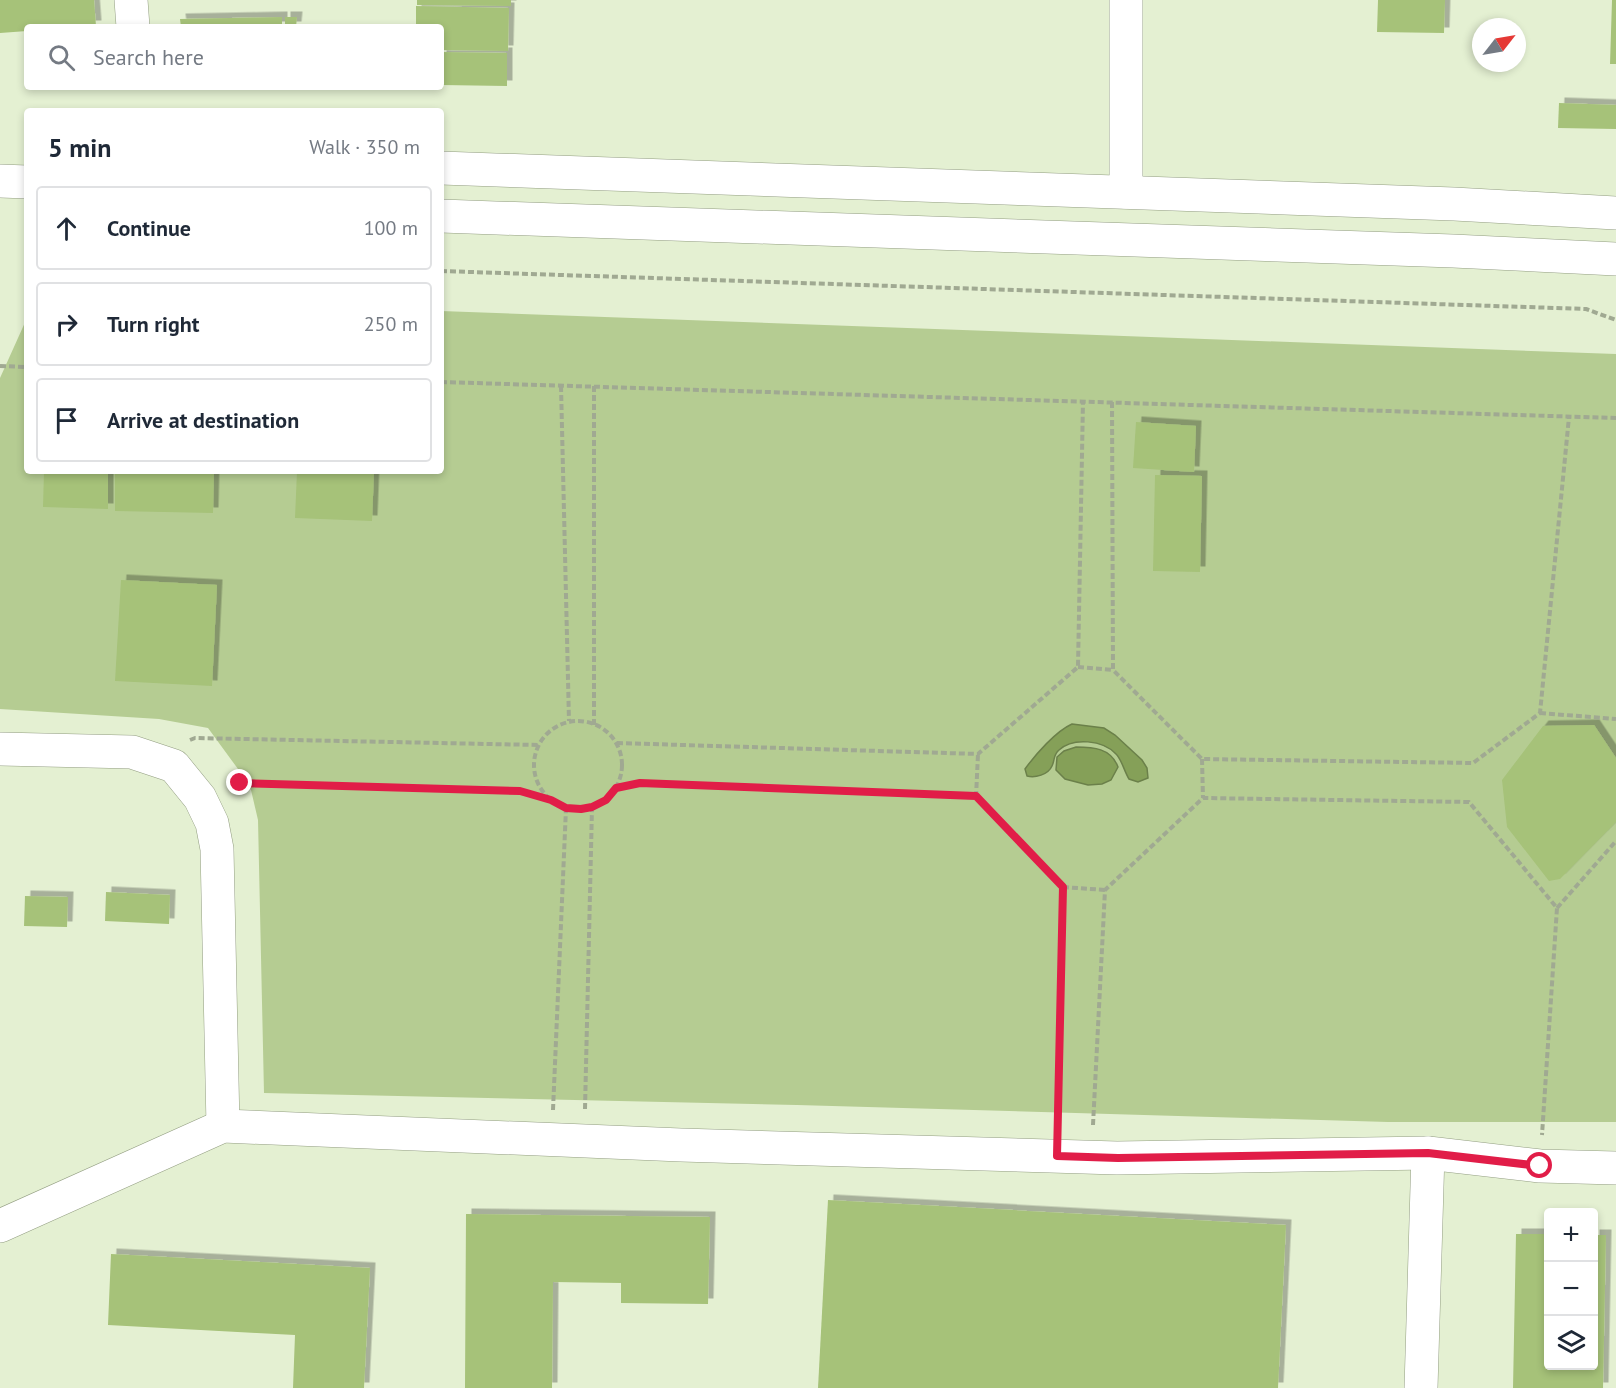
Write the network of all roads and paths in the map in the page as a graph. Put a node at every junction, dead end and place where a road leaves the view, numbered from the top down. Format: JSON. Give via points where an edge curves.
{"nodes":[{"id":1,"x":130,"y":0,"type":"edge"},
{"id":2,"x":1125,"y":0,"type":"edge"},
{"id":3,"x":133,"y":24,"type":"edge"},
{"id":4,"x":444,"y":168,"type":"edge"},
{"id":5,"x":0,"y":181,"type":"edge"},
{"id":6,"x":24,"y":182,"type":"edge"},
{"id":7,"x":1126,"y":192,"type":"junction"},
{"id":8,"x":1616,"y":213,"type":"edge"},
{"id":9,"x":444,"y":216,"type":"edge"},
{"id":10,"x":1616,"y":259,"type":"edge"},
{"id":11,"x":444,"y":271,"type":"edge"},
{"id":12,"x":1616,"y":320,"type":"edge"},
{"id":13,"x":0,"y":366,"type":"edge"},
{"id":14,"x":24,"y":367,"type":"edge"},
{"id":15,"x":444,"y":382,"type":"edge"},
{"id":16,"x":561,"y":386,"type":"junction"},
{"id":17,"x":594,"y":386,"type":"junction"},
{"id":18,"x":1083,"y":401,"type":"junction"},
{"id":19,"x":1112,"y":402,"type":"junction"},
{"id":20,"x":1569,"y":417,"type":"junction"},
{"id":21,"x":1616,"y":418,"type":"edge"},
{"id":22,"x":1078,"y":667,"type":"junction"},
{"id":23,"x":1113,"y":670,"type":"junction"},
{"id":24,"x":1540,"y":713,"type":"junction"},
{"id":25,"x":1616,"y":719,"type":"edge"},
{"id":26,"x":569,"y":721,"type":"junction"},
{"id":27,"x":594,"y":725,"type":"junction"},
{"id":28,"x":617,"y":743,"type":"junction"},
{"id":29,"x":538,"y":745,"type":"junction"},
{"id":30,"x":0,"y":749,"type":"edge"},
{"id":31,"x":978,"y":754,"type":"junction"},
{"id":32,"x":148,"y":757,"type":"junction"},
{"id":33,"x":1202,"y":759,"type":"junction"},
{"id":34,"x":616,"y":788,"type":"junction"},
{"id":35,"x":976,"y":796,"type":"junction"},
{"id":36,"x":200,"y":798,"type":"junction"},
{"id":37,"x":1203,"y":798,"type":"junction"},
{"id":38,"x":551,"y":800,"type":"junction"},
{"id":39,"x":592,"y":807,"type":"junction"},
{"id":40,"x":566,"y":808,"type":"junction"},
{"id":41,"x":1616,"y":841,"type":"edge"},
{"id":42,"x":1063,"y":887,"type":"junction"},
{"id":43,"x":1105,"y":890,"type":"junction"},
{"id":44,"x":1557,"y":908,"type":"junction"},
{"id":45,"x":223,"y":1126,"type":"junction"},
{"id":46,"x":551,"y":1139,"type":"junction"},
{"id":47,"x":584,"y":1141,"type":"junction"},
{"id":48,"x":1428,"y":1153,"type":"junction"},
{"id":49,"x":1057,"y":1156,"type":"junction"},
{"id":50,"x":1092,"y":1157,"type":"junction"},
{"id":51,"x":1540,"y":1166,"type":"junction"},
{"id":52,"x":1616,"y":1168,"type":"edge"},
{"id":53,"x":0,"y":1226,"type":"edge"},
{"id":54,"x":1421,"y":1388,"type":"edge"}],
"edges":[{"from":1,"to":3,"type":"lane"},
{"from":2,"to":7,"type":"lane"},
{"from":4,"to":7,"type":"lane"},
{"from":5,"to":6,"type":"lane"},
{"from":7,"to":8,"type":"lane"},
{"from":9,"to":10,"type":"lane"},
{"from":11,"to":12,"type":"path","via":[[1586,309]]},
{"from":13,"to":14,"type":"path"},
{"from":15,"to":16,"type":"path"},
{"from":16,"to":17,"type":"path"},
{"from":16,"to":26,"type":"path"},
{"from":17,"to":18,"type":"path"},
{"from":17,"to":27,"type":"path"},
{"from":18,"to":19,"type":"path"},
{"from":18,"to":22,"type":"path"},
{"from":19,"to":20,"type":"path"},
{"from":19,"to":23,"type":"path"},
{"from":20,"to":21,"type":"path"},
{"from":20,"to":24,"type":"path"},
{"from":22,"to":23,"type":"path"},
{"from":22,"to":31,"type":"path"},
{"from":23,"to":33,"type":"path"},
{"from":24,"to":25,"type":"path"},
{"from":24,"to":33,"type":"path","via":[[1473,763]]},
{"from":26,"to":27,"type":"path"},
{"from":26,"to":29,"type":"path","via":[[548,732]]},
{"from":27,"to":28,"type":"path","via":[[606,730]]},
{"from":28,"to":31,"type":"path"},
{"from":28,"to":34,"type":"path","via":[[622,773]]},
{"from":29,"to":32,"type":"path","via":[[195,738]]},
{"from":29,"to":38,"type":"path","via":[[534,768],[540,788]]},
{"from":30,"to":32,"type":"lane","via":[[132,752]]},
{"from":31,"to":35,"type":"path"},
{"from":32,"to":36,"type":"lane","via":[[174,765]]},
{"from":33,"to":37,"type":"path"},
{"from":34,"to":35,"type":"path","via":[[640,783]]},
{"from":34,"to":39,"type":"path","via":[[606,800]]},
{"from":35,"to":42,"type":"path"},
{"from":36,"to":38,"type":"path","via":[[240,783],[520,791]]},
{"from":36,"to":45,"type":"lane","via":[[213,823],[218,849]]},
{"from":37,"to":43,"type":"path"},
{"from":37,"to":44,"type":"path","via":[[1469,802]]},
{"from":38,"to":40,"type":"path"},
{"from":39,"to":40,"type":"path"},
{"from":39,"to":47,"type":"path"},
{"from":40,"to":46,"type":"path"},
{"from":41,"to":44,"type":"path"},
{"from":42,"to":43,"type":"path"},
{"from":42,"to":49,"type":"path"},
{"from":43,"to":50,"type":"path"},
{"from":44,"to":51,"type":"path"},
{"from":45,"to":46,"type":"lane"},
{"from":45,"to":53,"type":"lane"},
{"from":46,"to":47,"type":"lane"},
{"from":47,"to":49,"type":"lane"},
{"from":48,"to":50,"type":"lane"},
{"from":48,"to":51,"type":"lane"},
{"from":48,"to":54,"type":"lane"},
{"from":49,"to":50,"type":"lane"},
{"from":51,"to":52,"type":"lane"}]}
